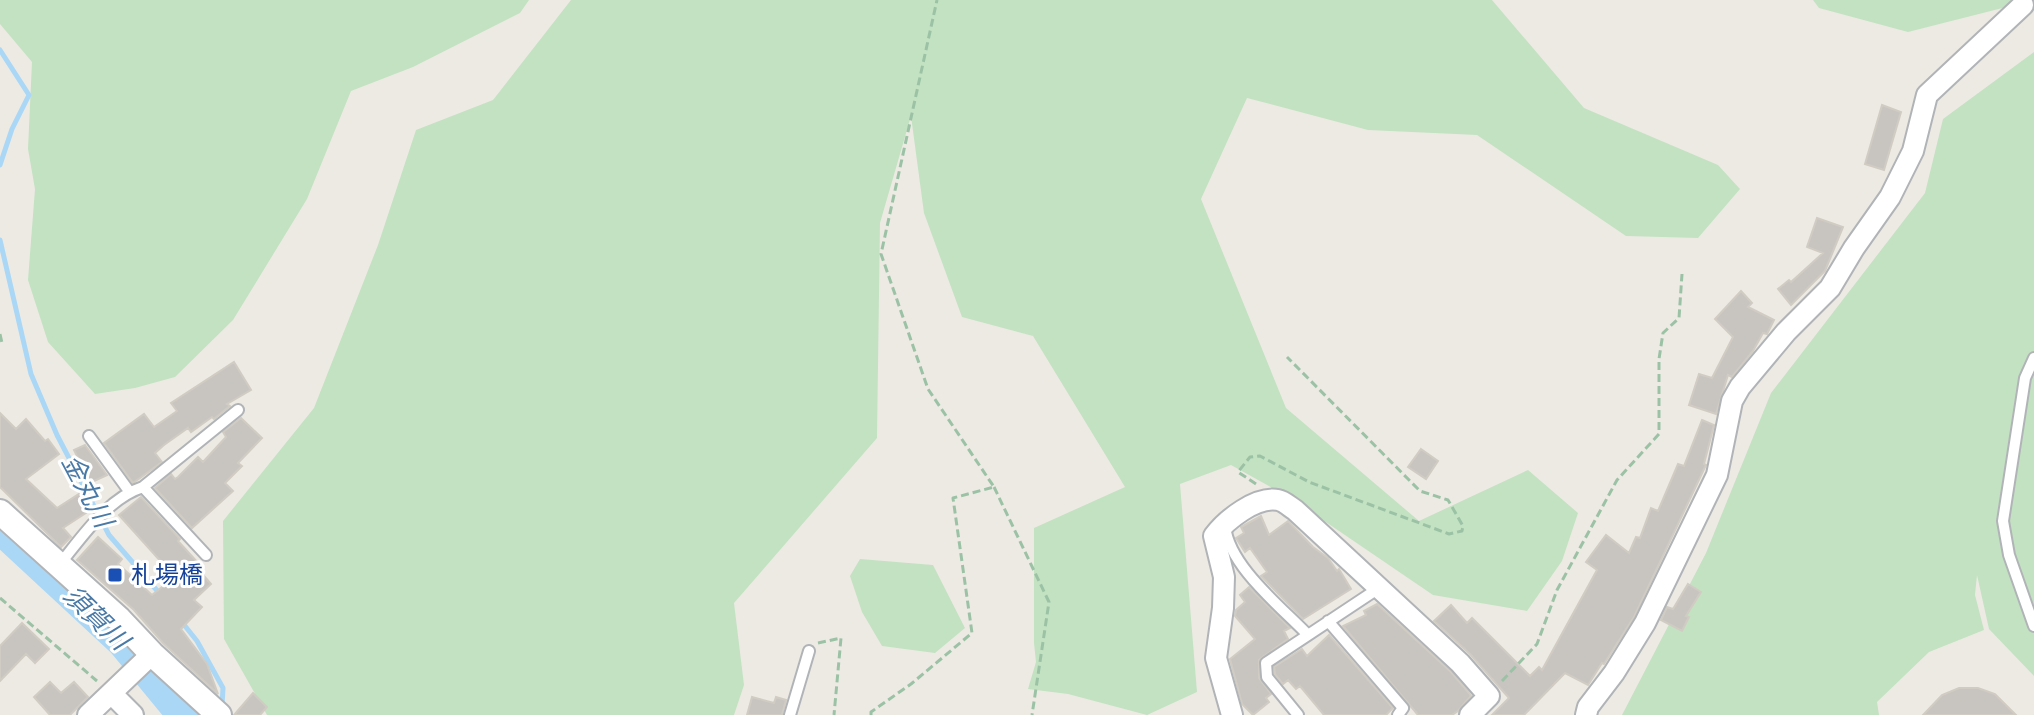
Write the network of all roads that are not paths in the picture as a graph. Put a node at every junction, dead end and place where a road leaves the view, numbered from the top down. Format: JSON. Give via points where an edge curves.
{"nodes":[{"id":1,"x":2023,"y":5,"type":"dead end"},
{"id":2,"x":2034,"y":358,"type":"edge"},
{"id":3,"x":238,"y":410,"type":"dead end"},
{"id":4,"x":89,"y":436,"type":"dead end"},
{"id":5,"x":143,"y":487,"type":"junction"},
{"id":6,"x":129,"y":491,"type":"junction"},
{"id":7,"x":0,"y":512,"type":"edge"},
{"id":8,"x":1225,"y":522,"type":"junction"},
{"id":9,"x":206,"y":555,"type":"dead end"},
{"id":10,"x":58,"y":565,"type":"junction"},
{"id":11,"x":1381,"y":587,"type":"junction"},
{"id":12,"x":1328,"y":621,"type":"junction"},
{"id":13,"x":2034,"y":626,"type":"edge"},
{"id":14,"x":1307,"y":634,"type":"junction"},
{"id":15,"x":809,"y":651,"type":"road end"},
{"id":16,"x":150,"y":656,"type":"junction"},
{"id":17,"x":115,"y":692,"type":"junction"},
{"id":18,"x":218,"y":714,"type":"edge"},
{"id":19,"x":88,"y":715,"type":"edge"},
{"id":20,"x":133,"y":715,"type":"edge"},
{"id":21,"x":790,"y":715,"type":"edge"},
{"id":22,"x":1232,"y":715,"type":"edge"},
{"id":23,"x":1298,"y":715,"type":"edge"},
{"id":24,"x":1398,"y":715,"type":"edge"},
{"id":25,"x":1470,"y":715,"type":"edge"},
{"id":26,"x":1586,"y":715,"type":"edge"}],
"edges":[{"from":1,"to":26,"type":"street","via":[[1927,95],[1913,151],[1890,197],[1830,288],[1740,387],[1732,401],[1717,475],[1645,623]]},
{"from":2,"to":13,"type":"lane","via":[[2025,378],[2003,521]]},
{"from":3,"to":5,"type":"lane"},
{"from":4,"to":6,"type":"lane"},
{"from":5,"to":6,"type":"lane"},
{"from":5,"to":9,"type":"lane"},
{"from":6,"to":10,"type":"lane"},
{"from":7,"to":10,"type":"street"},
{"from":8,"to":11,"type":"street","via":[[1278,500]]},
{"from":8,"to":14,"type":"lane","via":[[1238,562]]},
{"from":8,"to":22,"type":"street","via":[[1214,536],[1224,577],[1216,658]]},
{"from":10,"to":16,"type":"street","via":[[119,619]]},
{"from":11,"to":12,"type":"lane"},
{"from":11,"to":25,"type":"street","via":[[1489,696]]},
{"from":12,"to":14,"type":"lane"},
{"from":12,"to":24,"type":"lane","via":[[1403,708]]},
{"from":14,"to":23,"type":"lane","via":[[1266,663],[1267,677]]},
{"from":15,"to":21,"type":"lane"},
{"from":16,"to":17,"type":"street"},
{"from":16,"to":18,"type":"street"},
{"from":17,"to":19,"type":"street"},
{"from":17,"to":20,"type":"street"}]}
